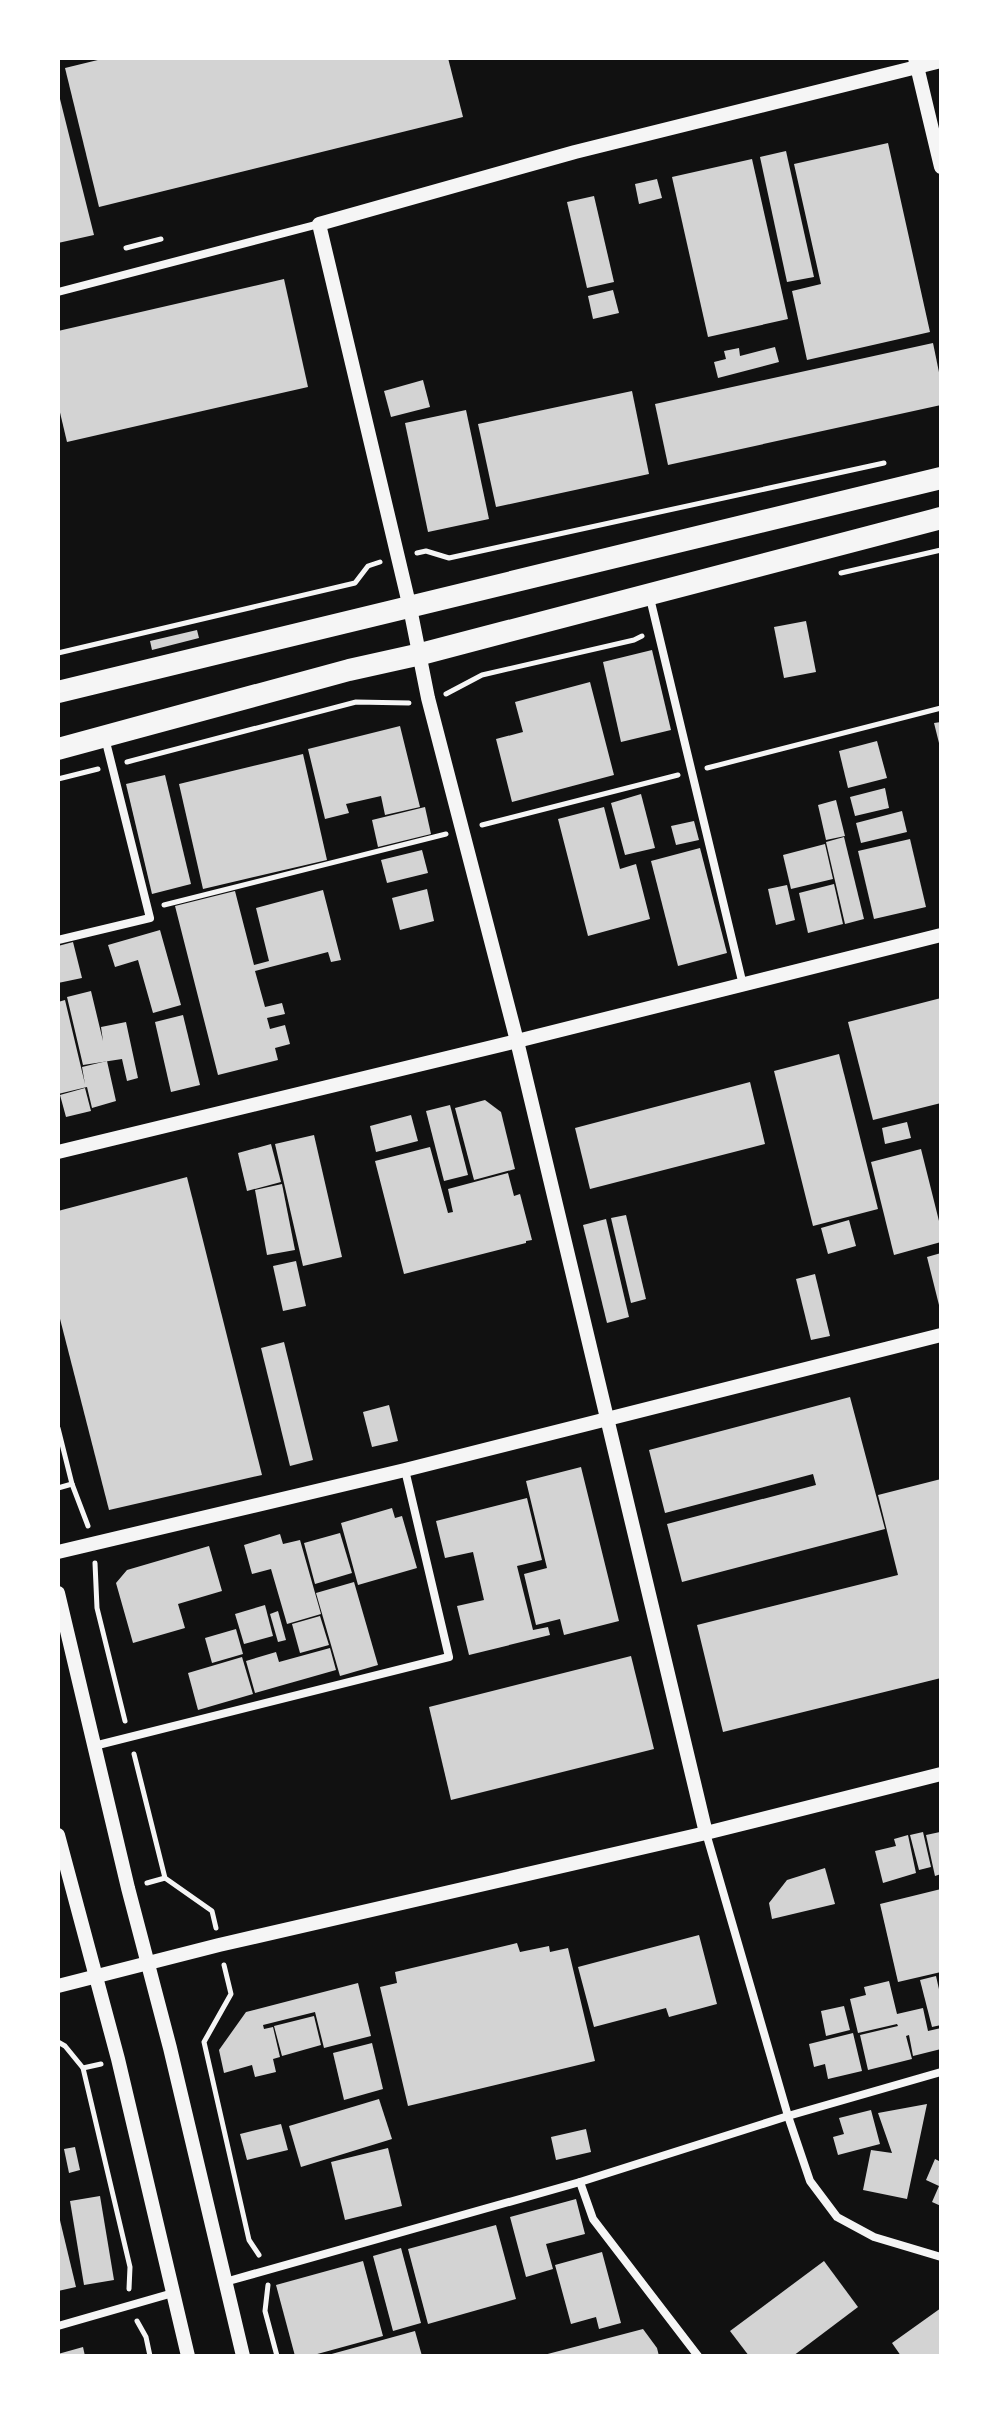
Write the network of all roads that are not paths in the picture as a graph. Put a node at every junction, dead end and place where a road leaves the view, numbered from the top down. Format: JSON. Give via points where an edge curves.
{"nodes":[{"id":1,"x":941,"y":61,"type":"edge"},
{"id":2,"x":916,"y":63,"type":"edge"},
{"id":3,"x":941,"y":167,"type":"edge"},
{"id":4,"x":319,"y":224,"type":"junction"},
{"id":5,"x":58,"y":292,"type":"edge"},
{"id":6,"x":941,"y":478,"type":"edge"},
{"id":7,"x":941,"y":518,"type":"edge"},
{"id":8,"x":649,"y":594,"type":"junction"},
{"id":9,"x":410,"y":608,"type":"junction"},
{"id":10,"x":421,"y":654,"type":"junction"},
{"id":11,"x":58,"y":692,"type":"edge"},
{"id":12,"x":105,"y":737,"type":"junction"},
{"id":13,"x":58,"y":749,"type":"edge"},
{"id":14,"x":941,"y":935,"type":"edge"},
{"id":15,"x":58,"y":940,"type":"edge"},
{"id":16,"x":743,"y":985,"type":"junction"},
{"id":17,"x":517,"y":1041,"type":"junction"},
{"id":18,"x":58,"y":1152,"type":"edge"},
{"id":19,"x":941,"y":1335,"type":"edge"},
{"id":20,"x":606,"y":1420,"type":"junction"},
{"id":21,"x":405,"y":1470,"type":"junction"},
{"id":22,"x":58,"y":1552,"type":"edge"},
{"id":23,"x":58,"y":1593,"type":"edge"},
{"id":24,"x":94,"y":1746,"type":"junction"},
{"id":25,"x":941,"y":1774,"type":"edge"},
{"id":26,"x":706,"y":1833,"type":"junction"},
{"id":27,"x":58,"y":1835,"type":"edge"},
{"id":28,"x":148,"y":1963,"type":"junction"},
{"id":29,"x":95,"y":1976,"type":"junction"},
{"id":30,"x":58,"y":1986,"type":"edge"},
{"id":31,"x":941,"y":2072,"type":"edge"},
{"id":32,"x":788,"y":2116,"type":"junction"},
{"id":33,"x":580,"y":2182,"type":"junction"},
{"id":34,"x":941,"y":2257,"type":"edge"},
{"id":35,"x":224,"y":2282,"type":"junction"},
{"id":36,"x":173,"y":2293,"type":"junction"},
{"id":37,"x":58,"y":2326,"type":"edge"},
{"id":38,"x":188,"y":2356,"type":"edge"},
{"id":39,"x":243,"y":2356,"type":"edge"},
{"id":40,"x":698,"y":2356,"type":"edge"}],
"edges":[{"from":1,"to":2,"type":"street"},
{"from":2,"to":3,"type":"street"},
{"from":2,"to":4,"type":"street"},
{"from":4,"to":5,"type":"street"},
{"from":4,"to":9,"type":"street"},
{"from":6,"to":9,"type":"highway"},
{"from":7,"to":8,"type":"highway"},
{"from":8,"to":10,"type":"highway"},
{"from":8,"to":16,"type":"street"},
{"from":9,"to":10,"type":"street"},
{"from":9,"to":11,"type":"highway"},
{"from":10,"to":12,"type":"highway"},
{"from":10,"to":17,"type":"street"},
{"from":12,"to":13,"type":"highway"},
{"from":12,"to":15,"type":"street","via":[[150,918]]},
{"from":14,"to":16,"type":"street"},
{"from":16,"to":17,"type":"street"},
{"from":17,"to":18,"type":"street"},
{"from":17,"to":20,"type":"street"},
{"from":19,"to":20,"type":"street"},
{"from":20,"to":21,"type":"street"},
{"from":20,"to":26,"type":"street"},
{"from":21,"to":22,"type":"street"},
{"from":21,"to":24,"type":"street","via":[[449,1657]]},
{"from":23,"to":24,"type":"street"},
{"from":24,"to":28,"type":"street"},
{"from":25,"to":26,"type":"street"},
{"from":26,"to":28,"type":"street"},
{"from":26,"to":32,"type":"street"},
{"from":27,"to":29,"type":"street"},
{"from":28,"to":29,"type":"street"},
{"from":28,"to":35,"type":"street"},
{"from":29,"to":30,"type":"street"},
{"from":29,"to":36,"type":"street"},
{"from":31,"to":32,"type":"street"},
{"from":32,"to":33,"type":"street"},
{"from":32,"to":34,"type":"street","via":[[810,2181],[837,2217],[874,2237]]},
{"from":33,"to":35,"type":"street"},
{"from":33,"to":40,"type":"street","via":[[593,2219]]},
{"from":35,"to":39,"type":"street"},
{"from":36,"to":37,"type":"street"},
{"from":36,"to":38,"type":"street"}]}
